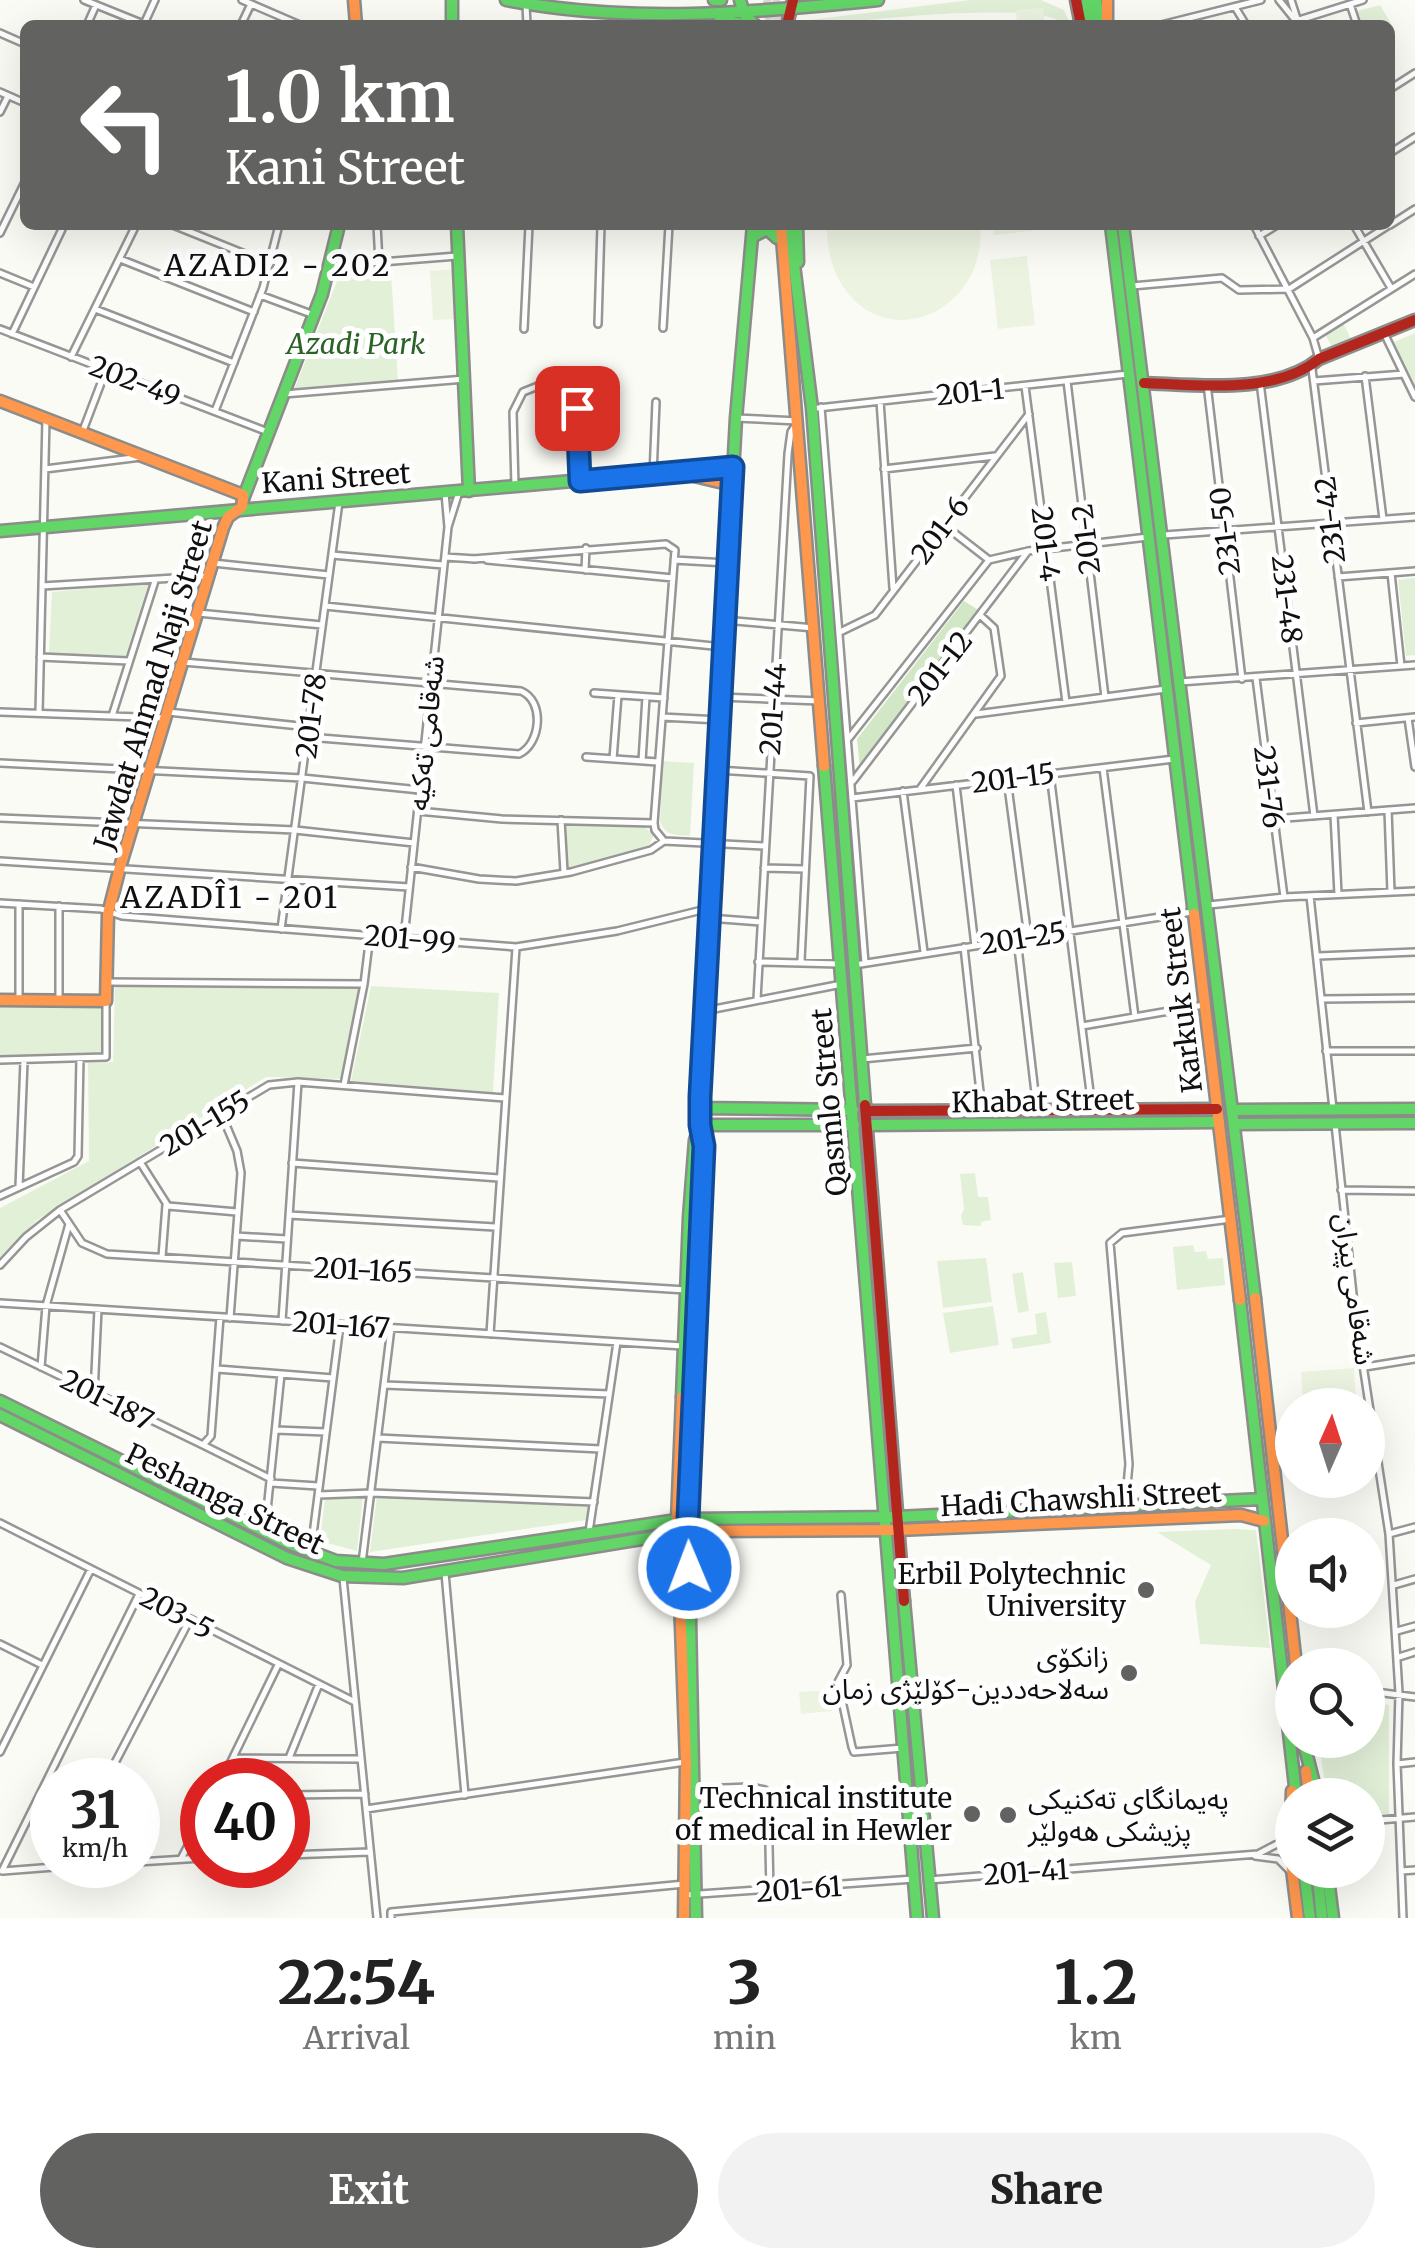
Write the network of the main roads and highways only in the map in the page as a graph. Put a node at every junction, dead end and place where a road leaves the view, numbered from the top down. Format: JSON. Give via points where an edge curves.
{"nodes":[{"id":1,"x":506,"y":0,"type":"edge"},
{"id":2,"x":740,"y":0,"type":"edge"},
{"id":3,"x":878,"y":0,"type":"edge"},
{"id":4,"x":1067,"y":0,"type":"edge"},
{"id":5,"x":1076,"y":0,"type":"edge"},
{"id":6,"x":794,"y":7,"type":"edge"},
{"id":7,"x":1080,"y":19,"type":"edge"},
{"id":8,"x":682,"y":20,"type":"edge"},
{"id":9,"x":746,"y":20,"type":"edge"},
{"id":10,"x":338,"y":230,"type":"edge"},
{"id":11,"x":457,"y":230,"type":"edge"},
{"id":12,"x":778,"y":230,"type":"edge"},
{"id":13,"x":791,"y":230,"type":"edge"},
{"id":14,"x":797,"y":230,"type":"edge"},
{"id":15,"x":1110,"y":230,"type":"edge"},
{"id":16,"x":1126,"y":230,"type":"edge"},
{"id":17,"x":753,"y":231,"type":"edge"},
{"id":18,"x":798,"y":287,"type":"junction"},
{"id":19,"x":1415,"y":320,"type":"edge"},
{"id":20,"x":1144,"y":383,"type":"junction"},
{"id":21,"x":0,"y":401,"type":"edge"},
{"id":22,"x":733,"y":467,"type":"junction"},
{"id":23,"x":674,"y":473,"type":"junction"},
{"id":24,"x":732,"y":485,"type":"junction"},
{"id":25,"x":464,"y":491,"type":"junction"},
{"id":26,"x":242,"y":501,"type":"junction"},
{"id":27,"x":0,"y":531,"type":"edge"},
{"id":28,"x":822,"y":540,"type":"junction"},
{"id":29,"x":807,"y":541,"type":"junction"},
{"id":30,"x":1183,"y":704,"type":"junction"},
{"id":31,"x":1168,"y":707,"type":"junction"},
{"id":32,"x":1186,"y":731,"type":"junction"},
{"id":33,"x":1171,"y":733,"type":"junction"},
{"id":34,"x":0,"y":1000,"type":"edge"},
{"id":35,"x":700,"y":1108,"type":"junction"},
{"id":36,"x":1216,"y":1108,"type":"junction"},
{"id":37,"x":1415,"y":1108,"type":"edge"},
{"id":38,"x":853,"y":1110,"type":"junction"},
{"id":39,"x":926,"y":1110,"type":"junction"},
{"id":40,"x":1239,"y":1110,"type":"junction"},
{"id":41,"x":867,"y":1111,"type":"junction"},
{"id":42,"x":1219,"y":1122,"type":"junction"},
{"id":43,"x":1415,"y":1123,"type":"edge"},
{"id":44,"x":927,"y":1124,"type":"junction"},
{"id":45,"x":1241,"y":1124,"type":"junction"},
{"id":46,"x":700,"y":1125,"type":"junction"},
{"id":47,"x":854,"y":1125,"type":"junction"},
{"id":48,"x":868,"y":1125,"type":"junction"},
{"id":49,"x":0,"y":1400,"type":"edge"},
{"id":50,"x":0,"y":1415,"type":"edge"},
{"id":51,"x":128,"y":1470,"type":"junction"},
{"id":52,"x":1262,"y":1499,"type":"junction"},
{"id":53,"x":1246,"y":1502,"type":"junction"},
{"id":54,"x":1081,"y":1509,"type":"junction"},
{"id":55,"x":1100,"y":1514,"type":"junction"},
{"id":56,"x":1246,"y":1515,"type":"junction"},
{"id":57,"x":898,"y":1517,"type":"junction"},
{"id":58,"x":885,"y":1518,"type":"junction"},
{"id":59,"x":1264,"y":1521,"type":"junction"},
{"id":60,"x":1083,"y":1522,"type":"junction"},
{"id":61,"x":683,"y":1526,"type":"junction"},
{"id":62,"x":886,"y":1530,"type":"junction"},
{"id":63,"x":898,"y":1530,"type":"junction"},
{"id":64,"x":288,"y":1543,"type":"junction"},
{"id":65,"x":489,"y":1550,"type":"junction"},
{"id":66,"x":282,"y":1556,"type":"junction"},
{"id":67,"x":492,"y":1565,"type":"junction"},
{"id":68,"x":1284,"y":1648,"type":"edge"},
{"id":69,"x":1294,"y":1648,"type":"edge"},
{"id":70,"x":906,"y":1780,"type":"junction"},
{"id":71,"x":921,"y":1780,"type":"junction"},
{"id":72,"x":1295,"y":1888,"type":"edge"},
{"id":73,"x":1310,"y":1888,"type":"edge"},
{"id":74,"x":1315,"y":1888,"type":"edge"},
{"id":75,"x":1330,"y":1888,"type":"edge"},
{"id":76,"x":689,"y":1892,"type":"junction"},
{"id":77,"x":1314,"y":1900,"type":"junction"},
{"id":78,"x":684,"y":1918,"type":"edge"},
{"id":79,"x":696,"y":1918,"type":"edge"},
{"id":80,"x":917,"y":1918,"type":"edge"},
{"id":81,"x":933,"y":1918,"type":"edge"},
{"id":82,"x":1298,"y":1918,"type":"edge"},
{"id":83,"x":1310,"y":1918,"type":"edge"},
{"id":84,"x":1322,"y":1918,"type":"edge"},
{"id":85,"x":1333,"y":1918,"type":"edge"}],
"edges":[{"from":1,"to":8,"type":"main road","via":[[581,15]]},
{"from":2,"to":9,"type":"main road"},
{"from":3,"to":6,"type":"main road"},
{"from":4,"to":7,"type":"main road"},
{"from":5,"to":7,"type":"main road"},
{"from":6,"to":9,"type":"main road"},
{"from":8,"to":9,"type":"main road"},
{"from":10,"to":26,"type":"main road","name":"Jawdat Ahmad Naji Street","via":[[314,315]]},
{"from":11,"to":25,"type":"main road"},
{"from":12,"to":29,"type":"main road","name":"Qasmlo Street"},
{"from":13,"to":18,"type":"main road","name":"Qasmlo Street"},
{"from":14,"to":18,"type":"main road","name":"Qasmlo Street"},
{"from":15,"to":31,"type":"main road","name":"Karkuk Street"},
{"from":16,"to":20,"type":"main road","name":"Karkuk Street"},
{"from":17,"to":22,"type":"main road"},
{"from":18,"to":28,"type":"main road","name":"Qasmlo Street","via":[[816,408]]},
{"from":19,"to":20,"type":"main road","via":[[1315,370],[1260,382]]},
{"from":20,"to":30,"type":"main road","name":"Karkuk Street"},
{"from":21,"to":26,"type":"main road"},
{"from":22,"to":23,"type":"main road","name":"Kani Street"},
{"from":22,"to":24,"type":"main road"},
{"from":23,"to":24,"type":"main road","name":"Kani Street"},
{"from":23,"to":25,"type":"main road","name":"Kani Street"},
{"from":24,"to":35,"type":"main road"},
{"from":25,"to":26,"type":"main road","name":"Kani Street","via":[[338,502]]},
{"from":26,"to":27,"type":"main road","name":"Kani Street"},
{"from":26,"to":34,"type":"main road","name":"Jawdat Ahmad Naji Street","via":[[226,520],[120,867],[108,914],[106,1001]]},
{"from":28,"to":29,"type":"main road"},
{"from":28,"to":41,"type":"main road","name":"Qasmlo Street"},
{"from":29,"to":38,"type":"main road","name":"Qasmlo Street"},
{"from":30,"to":31,"type":"main road","via":[[1179,712]]},
{"from":30,"to":32,"type":"main road","name":"Karkuk Street"},
{"from":31,"to":33,"type":"main road","name":"Karkuk Street"},
{"from":32,"to":33,"type":"main road","via":[[1177,724]]},
{"from":32,"to":40,"type":"main road","name":"Karkuk Street"},
{"from":33,"to":36,"type":"main road","name":"Karkuk Street"},
{"from":35,"to":38,"type":"main road"},
{"from":35,"to":46,"type":"main road"},
{"from":36,"to":39,"type":"main road","name":"Khabat Street"},
{"from":36,"to":42,"type":"main road","name":"Karkuk Street"},
{"from":37,"to":40,"type":"main road"},
{"from":38,"to":47,"type":"main road","name":"Qasmlo Street"},
{"from":39,"to":41,"type":"main road","name":"Khabat Street"},
{"from":39,"to":44,"type":"main road"},
{"from":40,"to":45,"type":"main road","name":"Karkuk Street"},
{"from":41,"to":48,"type":"main road","name":"Qasmlo Street"},
{"from":42,"to":44,"type":"main road","name":"Khabat Street"},
{"from":42,"to":52,"type":"main road","name":"Karkuk Street"},
{"from":43,"to":45,"type":"main road"},
{"from":44,"to":48,"type":"main road","name":"Khabat Street"},
{"from":45,"to":69,"type":"main road","name":"Karkuk Street"},
{"from":46,"to":47,"type":"main road"},
{"from":46,"to":61,"type":"main road"},
{"from":46,"to":61,"type":"main road","via":[[683,1346]]},
{"from":47,"to":58,"type":"main road","name":"Qasmlo Street"},
{"from":48,"to":57,"type":"main road","name":"Qasmlo Street"},
{"from":49,"to":51,"type":"main road","name":"Peshanga Street"},
{"from":50,"to":51,"type":"main road","name":"Peshanga Street"},
{"from":51,"to":64,"type":"main road","name":"Peshanga Street"},
{"from":51,"to":66,"type":"main road","name":"Peshanga Street"},
{"from":52,"to":53,"type":"main road","name":"Hadi Chawshli Street"},
{"from":52,"to":59,"type":"main road","name":"Karkuk Street"},
{"from":53,"to":55,"type":"main road","name":"Hadi Chawshli Street"},
{"from":53,"to":56,"type":"main road"},
{"from":54,"to":55,"type":"main road","name":"Hadi Chawshli Street"},
{"from":54,"to":57,"type":"main road","name":"Hadi Chawshli Street"},
{"from":54,"to":60,"type":"main road"},
{"from":55,"to":56,"type":"main road","name":"Hadi Chawshli Street"},
{"from":55,"to":60,"type":"main road","name":"Hadi Chawshli Street"},
{"from":56,"to":59,"type":"main road","name":"Hadi Chawshli Street"},
{"from":57,"to":58,"type":"main road","name":"Peshanga Street"},
{"from":57,"to":63,"type":"main road","name":"Qasmlo Street"},
{"from":58,"to":61,"type":"main road","name":"Peshanga Street"},
{"from":58,"to":62,"type":"main road","name":"Qasmlo Street"},
{"from":59,"to":68,"type":"main road","name":"Karkuk Street"},
{"from":60,"to":63,"type":"main road","name":"Hadi Chawshli Street"},
{"from":61,"to":62,"type":"main road","name":"Peshanga Street"},
{"from":61,"to":65,"type":"main road","name":"Peshanga Street"},
{"from":61,"to":67,"type":"main road","name":"Peshanga Street"},
{"from":61,"to":76,"type":"main road"},
{"from":61,"to":76,"type":"main road","via":[[695,1789]]},
{"from":62,"to":63,"type":"main road","name":"Peshanga Street"},
{"from":62,"to":70,"type":"main road","name":"Qasmlo Street"},
{"from":63,"to":71,"type":"main road","name":"Qasmlo Street"},
{"from":64,"to":65,"type":"main road","name":"Peshanga Street","via":[[361,1564]]},
{"from":64,"to":66,"type":"main road"},
{"from":65,"to":67,"type":"main road"},
{"from":66,"to":67,"type":"main road","name":"Peshanga Street","via":[[342,1576],[403,1578]]},
{"from":70,"to":71,"type":"main road"},
{"from":70,"to":80,"type":"main road","name":"Qasmlo Street"},
{"from":71,"to":81,"type":"main road","name":"Qasmlo Street"},
{"from":72,"to":82,"type":"main road","name":"Karkuk Street"},
{"from":73,"to":77,"type":"main road"},
{"from":74,"to":77,"type":"main road"},
{"from":75,"to":85,"type":"main road"},
{"from":76,"to":78,"type":"main road"},
{"from":76,"to":79,"type":"main road"},
{"from":77,"to":83,"type":"main road"},
{"from":77,"to":84,"type":"main road"}]}
